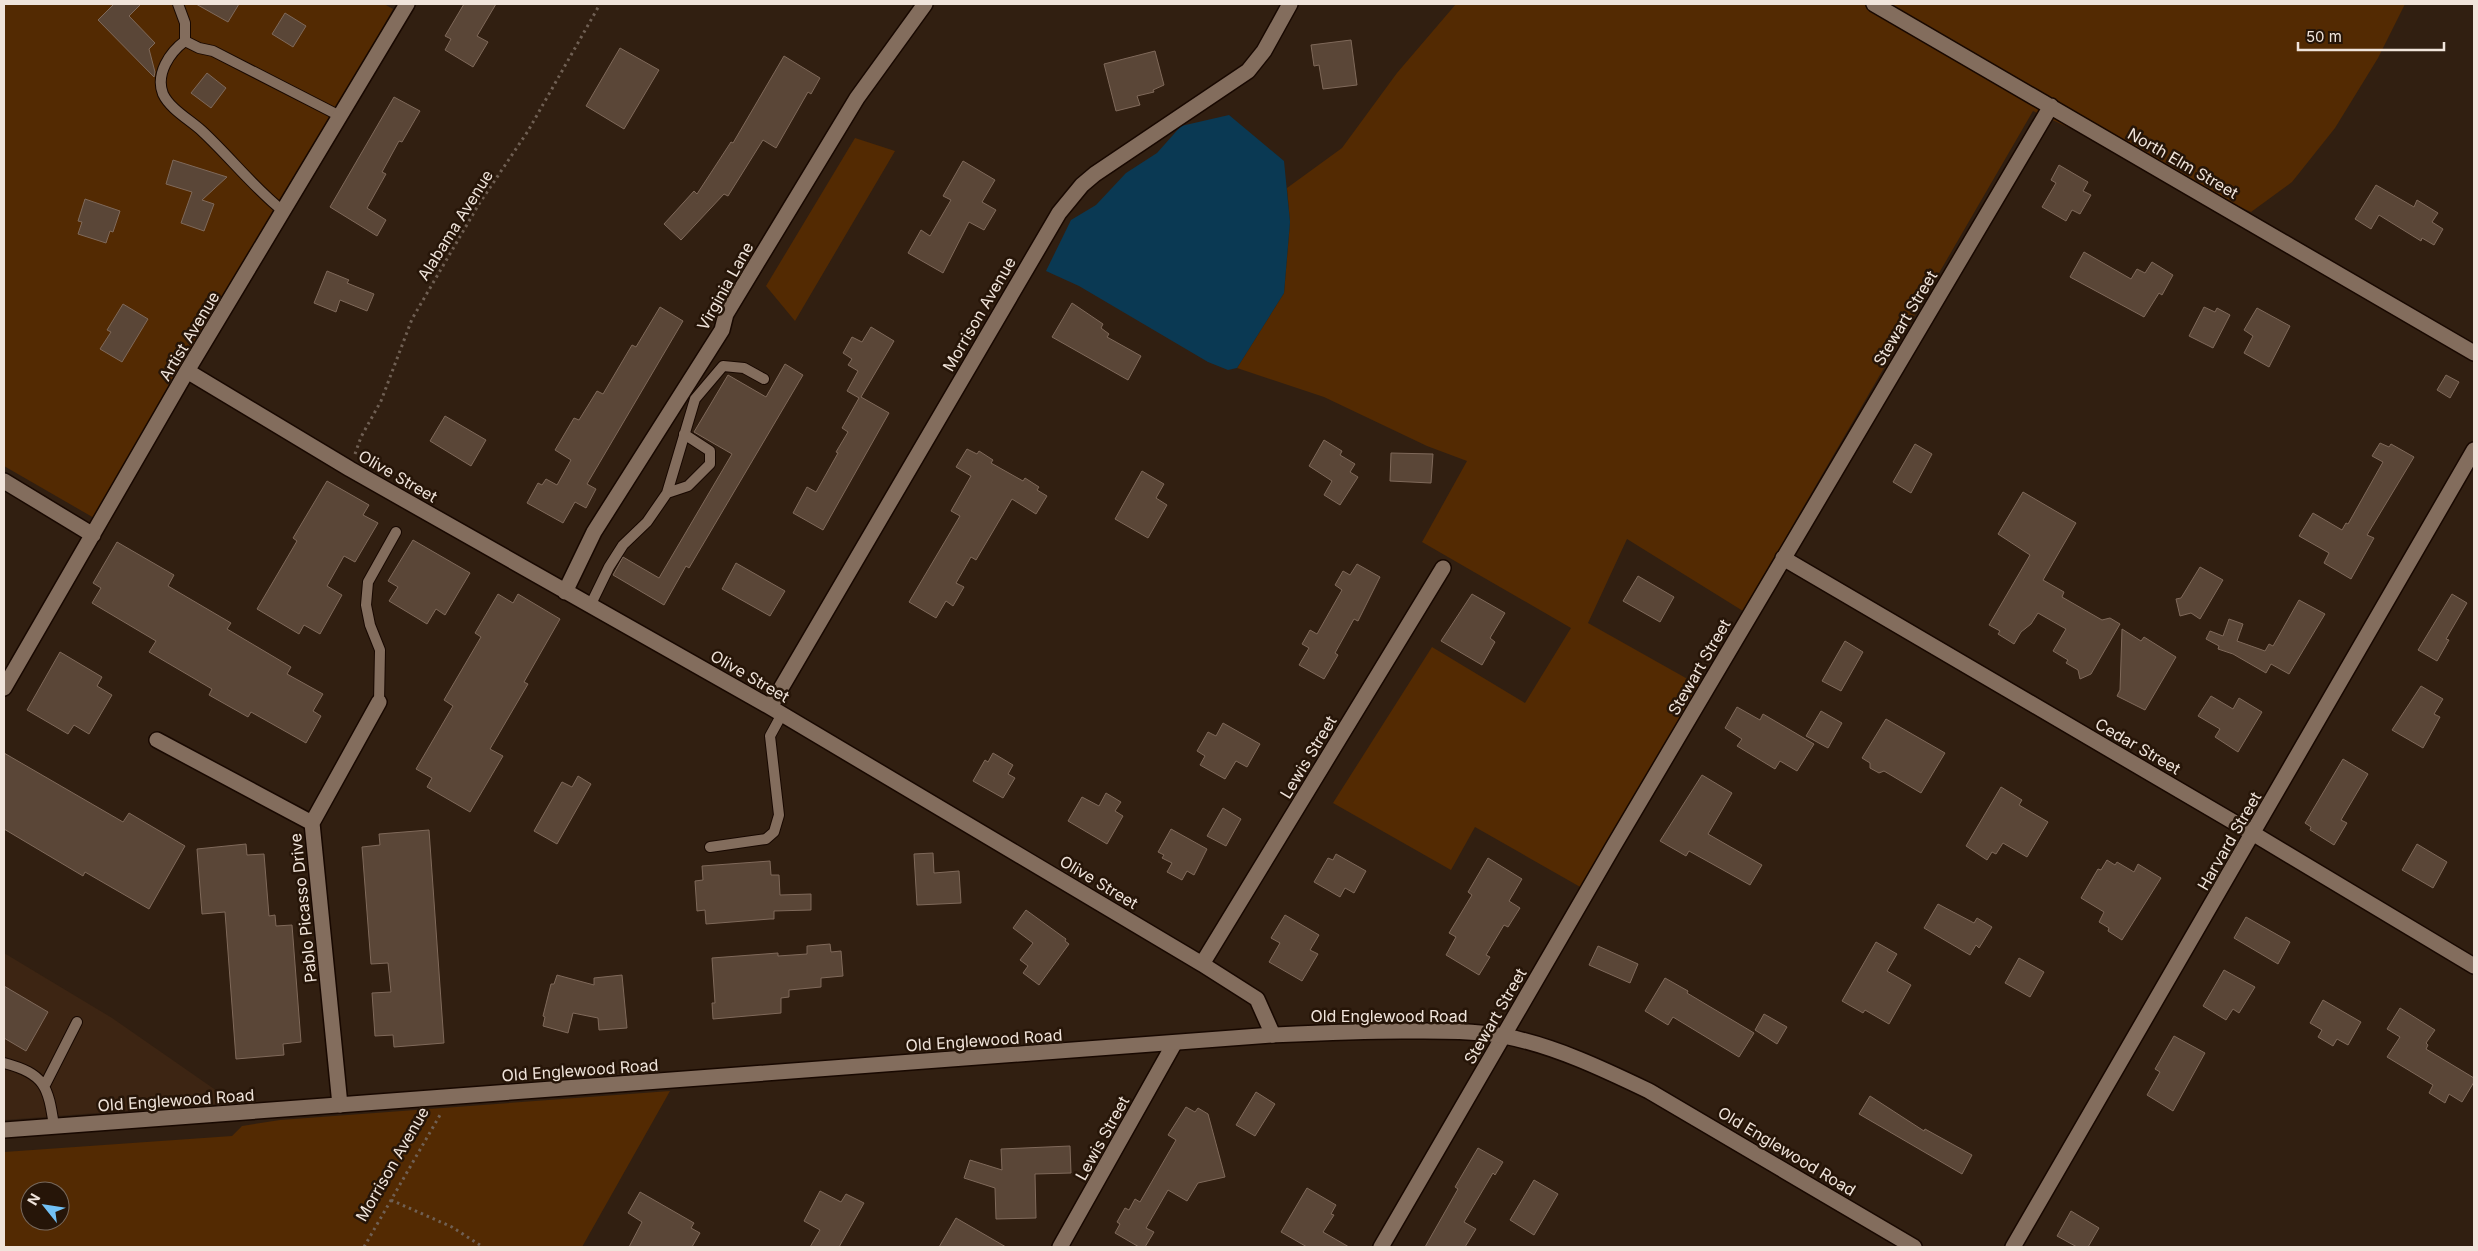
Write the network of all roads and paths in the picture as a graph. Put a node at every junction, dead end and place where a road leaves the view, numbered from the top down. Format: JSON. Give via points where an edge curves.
{"nodes":[{"id":1,"x":178,"y":4,"type":"edge"},
{"id":2,"x":407,"y":4,"type":"edge"},
{"id":3,"x":600,"y":4,"type":"edge"},
{"id":4,"x":925,"y":4,"type":"edge"},
{"id":5,"x":1290,"y":4,"type":"edge"},
{"id":6,"x":1874,"y":4,"type":"edge"},
{"id":7,"x":185,"y":41,"type":"junction"},
{"id":8,"x":2051,"y":106,"type":"junction"},
{"id":9,"x":340,"y":116,"type":"junction"},
{"id":10,"x":283,"y":211,"type":"junction"},
{"id":11,"x":2474,"y":353,"type":"edge"},
{"id":12,"x":187,"y":371,"type":"junction"},
{"id":13,"x":764,"y":378,"type":"dead end"},
{"id":14,"x":684,"y":434,"type":"junction"},
{"id":15,"x":2474,"y":450,"type":"edge"},
{"id":16,"x":350,"y":469,"type":"junction"},
{"id":17,"x":4,"y":481,"type":"edge"},
{"id":18,"x":667,"y":493,"type":"junction"},
{"id":19,"x":396,"y":532,"type":"dead end"},
{"id":20,"x":93,"y":535,"type":"junction"},
{"id":21,"x":1783,"y":558,"type":"junction"},
{"id":22,"x":1443,"y":568,"type":"dead end"},
{"id":23,"x":565,"y":592,"type":"junction"},
{"id":24,"x":590,"y":606,"type":"junction"},
{"id":25,"x":4,"y":688,"type":"edge"},
{"id":26,"x":379,"y":702,"type":"joint"},
{"id":27,"x":776,"y":710,"type":"junction"},
{"id":28,"x":157,"y":740,"type":"dead end"},
{"id":29,"x":312,"y":823,"type":"junction"},
{"id":30,"x":2254,"y":834,"type":"junction"},
{"id":31,"x":710,"y":847,"type":"dead end"},
{"id":32,"x":1202,"y":964,"type":"junction"},
{"id":33,"x":2474,"y":966,"type":"edge"},
{"id":34,"x":77,"y":1022,"type":"dead end"},
{"id":35,"x":1273,"y":1035,"type":"junction"},
{"id":36,"x":1503,"y":1036,"type":"junction"},
{"id":37,"x":1174,"y":1044,"type":"junction"},
{"id":38,"x":4,"y":1063,"type":"edge"},
{"id":39,"x":45,"y":1085,"type":"junction"},
{"id":40,"x":450,"y":1097,"type":"junction"},
{"id":41,"x":340,"y":1105,"type":"junction"},
{"id":42,"x":54,"y":1126,"type":"junction"},
{"id":43,"x":4,"y":1130,"type":"edge"},
{"id":44,"x":391,"y":1200,"type":"junction"},
{"id":45,"x":364,"y":1247,"type":"edge"},
{"id":46,"x":483,"y":1247,"type":"edge"},
{"id":47,"x":1060,"y":1247,"type":"edge"},
{"id":48,"x":1381,"y":1247,"type":"edge"},
{"id":49,"x":1914,"y":1247,"type":"edge"},
{"id":50,"x":2013,"y":1247,"type":"edge"}],
"edges":[{"from":1,"to":7,"type":"lane","via":[[186,23]]},
{"from":2,"to":9,"type":"street","name":"Artist Avenue"},
{"from":3,"to":16,"type":"path","name":"Alabama Avenue","via":[[528,131],[412,318],[381,401],[361,437]]},
{"from":4,"to":23,"type":"street","name":"Virginia Lane","via":[[856,98],[726,314],[722,330],[594,532]]},
{"from":5,"to":27,"type":"street","name":"Morrison Avenue","via":[[1264,51],[1248,71],[1095,174],[1082,184],[1059,213]]},
{"from":6,"to":8,"type":"street","name":"North Elm Street"},
{"from":7,"to":9,"type":"lane","via":[[213,51]]},
{"from":7,"to":10,"type":"lane","via":[[167,58],[161,87],[164,95]]},
{"from":8,"to":11,"type":"street","name":"North Elm Street"},
{"from":8,"to":21,"type":"street","name":"Stewart Street"},
{"from":9,"to":10,"type":"street","name":"Artist Avenue"},
{"from":10,"to":12,"type":"street","name":"Artist Avenue"},
{"from":12,"to":16,"type":"street","name":"Olive Street"},
{"from":12,"to":20,"type":"street","name":"Artist Avenue"},
{"from":13,"to":14,"type":"lane","via":[[744,368],[723,366],[695,398]]},
{"from":14,"to":18,"type":"lane"},
{"from":14,"to":18,"type":"lane","via":[[710,451],[710,464],[688,486]]},
{"from":15,"to":30,"type":"street","name":"Harvard Street"},
{"from":16,"to":23,"type":"street","name":"Olive Street"},
{"from":17,"to":20,"type":"street"},
{"from":18,"to":24,"type":"lane","via":[[647,522],[623,545]]},
{"from":19,"to":26,"type":"lane","via":[[368,582],[366,605],[380,650]]},
{"from":20,"to":25,"type":"street","name":"Artist Avenue"},
{"from":21,"to":30,"type":"street","name":"Cedar Street"},
{"from":21,"to":36,"type":"street","name":"Stewart Street"},
{"from":22,"to":32,"type":"street","name":"Lewis Street"},
{"from":23,"to":24,"type":"street","name":"Olive Street"},
{"from":24,"to":27,"type":"street","name":"Olive Street"},
{"from":26,"to":29,"type":"street"},
{"from":27,"to":31,"type":"lane","via":[[770,736],[779,815],[774,832],[766,839]]},
{"from":27,"to":32,"type":"street","name":"Olive Street"},
{"from":28,"to":29,"type":"street","name":"Pablo Picasso Drive"},
{"from":29,"to":41,"type":"street","name":"Pablo Picasso Drive"},
{"from":30,"to":33,"type":"street","name":"Cedar Street"},
{"from":30,"to":50,"type":"street","name":"Harvard Street"},
{"from":32,"to":35,"type":"street","name":"Olive Street","via":[[1257,999]]},
{"from":34,"to":39,"type":"lane"},
{"from":35,"to":36,"type":"street","name":"Old Englewood Road","via":[[1451,1030]]},
{"from":35,"to":37,"type":"street","name":"Old Englewood Road"},
{"from":36,"to":48,"type":"street","name":"Stewart Street"},
{"from":36,"to":49,"type":"street","name":"Old Englewood Road","via":[[1548,1048],[1649,1091]]},
{"from":37,"to":40,"type":"street","name":"Old Englewood Road"},
{"from":37,"to":47,"type":"street","name":"Lewis Street"},
{"from":38,"to":39,"type":"lane","via":[[25,1068]]},
{"from":39,"to":42,"type":"lane"},
{"from":40,"to":41,"type":"street","name":"Old Englewood Road"},
{"from":40,"to":44,"type":"path","name":"Morrison Avenue"},
{"from":41,"to":42,"type":"street","name":"Old Englewood Road"},
{"from":42,"to":43,"type":"street","name":"Old Englewood Road"},
{"from":44,"to":45,"type":"path","name":"Morrison Avenue"},
{"from":44,"to":46,"type":"path","via":[[452,1227]]}]}
